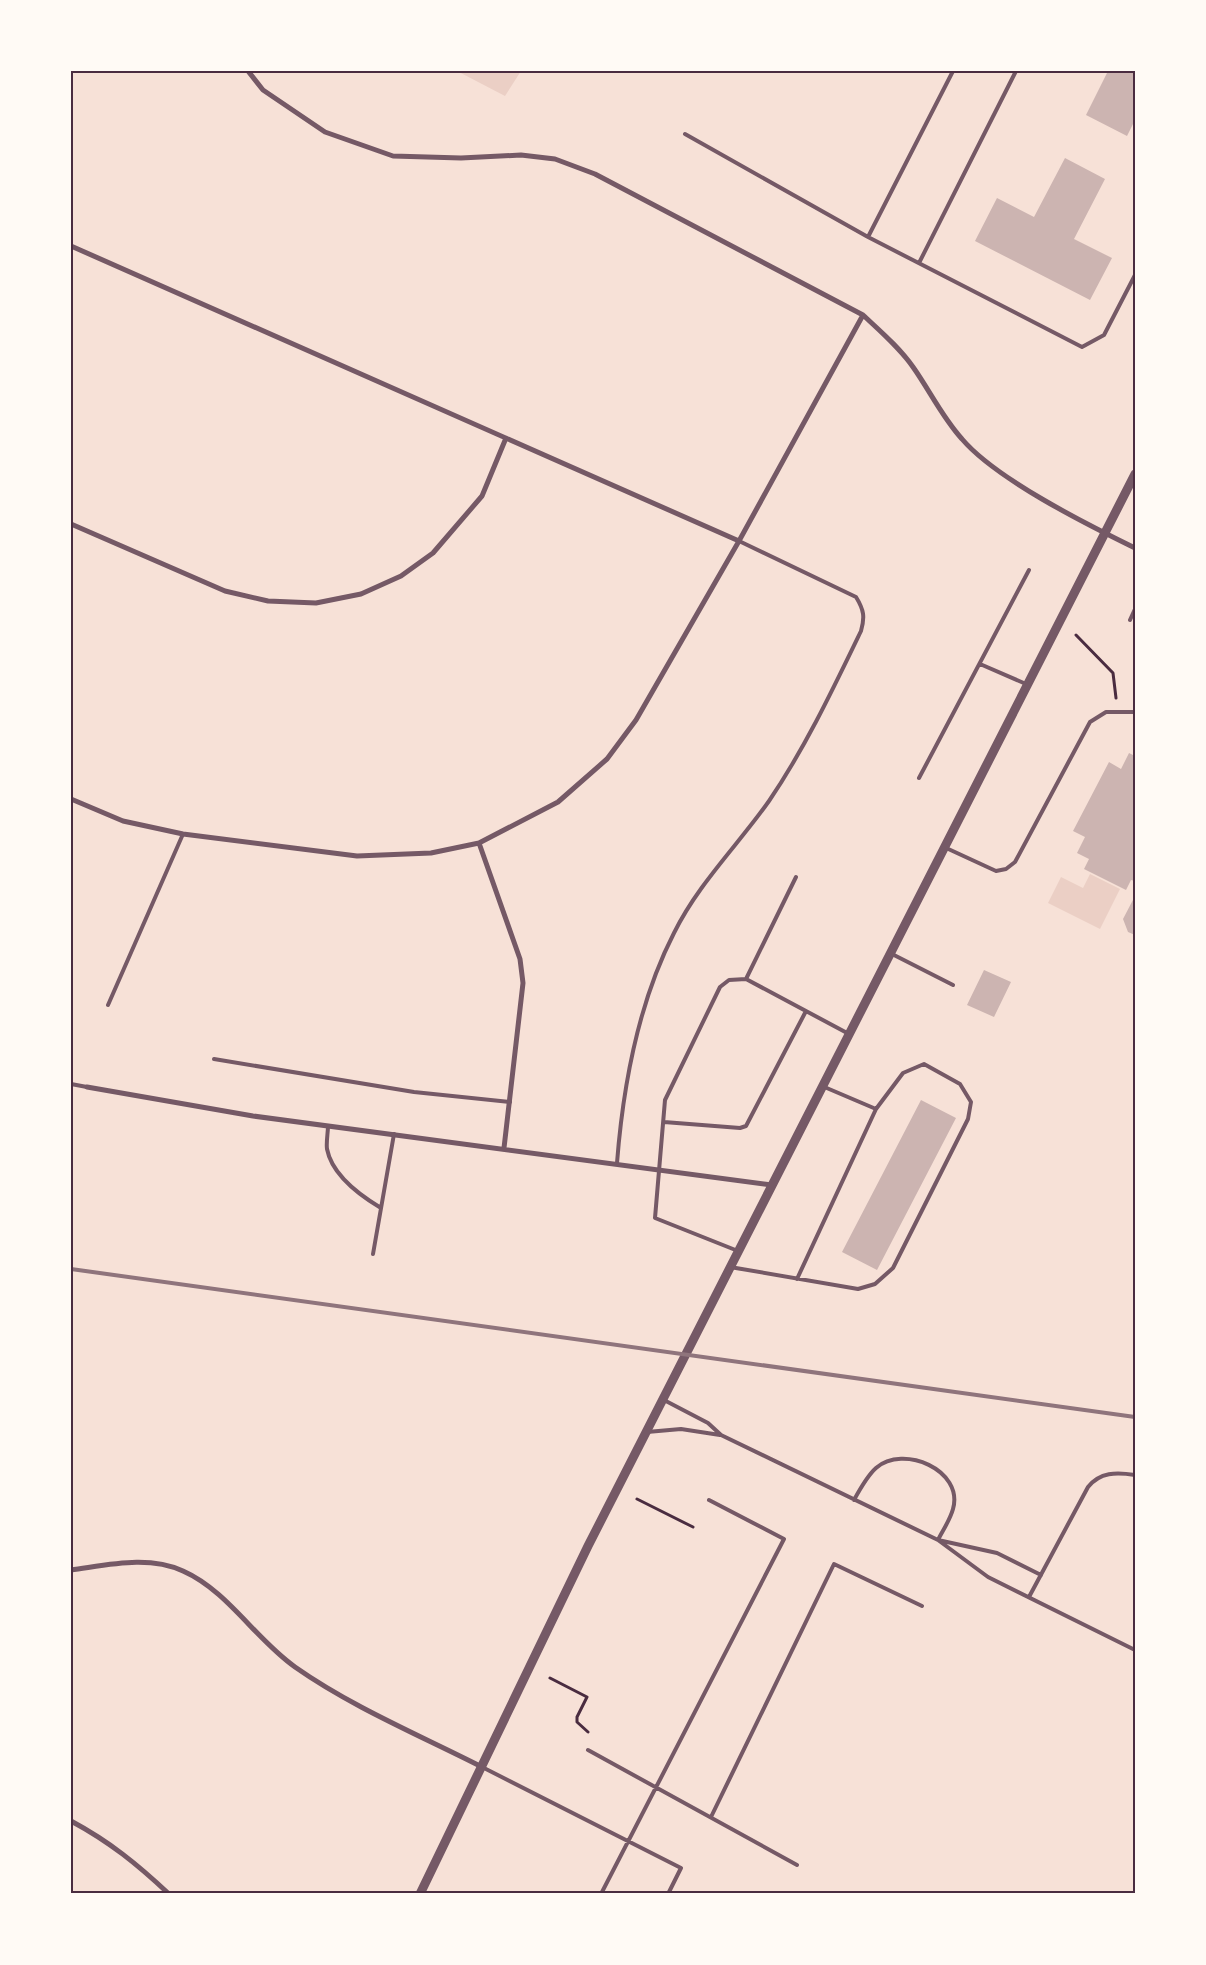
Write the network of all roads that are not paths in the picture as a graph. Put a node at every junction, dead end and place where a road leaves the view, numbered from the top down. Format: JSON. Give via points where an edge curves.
{"nodes":[{"id":1,"x":248,"y":71,"type":"edge"},
{"id":2,"x":953,"y":71,"type":"edge"},
{"id":3,"x":1016,"y":71,"type":"edge"},
{"id":4,"x":686,"y":134,"type":"dead end"},
{"id":5,"x":868,"y":237,"type":"junction"},
{"id":6,"x":71,"y":246,"type":"edge"},
{"id":7,"x":919,"y":263,"type":"junction"},
{"id":8,"x":1135,"y":275,"type":"edge"},
{"id":9,"x":863,"y":315,"type":"junction"},
{"id":10,"x":506,"y":438,"type":"junction"},
{"id":11,"x":1135,"y":474,"type":"edge"},
{"id":12,"x":71,"y":524,"type":"edge"},
{"id":13,"x":1105,"y":533,"type":"junction"},
{"id":14,"x":740,"y":541,"type":"junction"},
{"id":15,"x":1135,"y":548,"type":"edge"},
{"id":16,"x":1028,"y":570,"type":"dead end"},
{"id":17,"x":1135,"y":609,"type":"edge"},
{"id":18,"x":1130,"y":620,"type":"dead end"},
{"id":19,"x":980,"y":664,"type":"junction"},
{"id":20,"x":1027,"y":684,"type":"junction"},
{"id":21,"x":1135,"y":712,"type":"edge"},
{"id":22,"x":919,"y":778,"type":"dead end"},
{"id":23,"x":71,"y":799,"type":"edge"},
{"id":24,"x":183,"y":834,"type":"junction"},
{"id":25,"x":479,"y":843,"type":"junction"},
{"id":26,"x":944,"y":847,"type":"junction"},
{"id":27,"x":796,"y":877,"type":"dead end"},
{"id":28,"x":890,"y":953,"type":"junction"},
{"id":29,"x":746,"y":979,"type":"junction"},
{"id":30,"x":953,"y":985,"type":"dead end"},
{"id":31,"x":108,"y":1005,"type":"dead end"},
{"id":32,"x":806,"y":1011,"type":"junction"},
{"id":33,"x":849,"y":1034,"type":"junction"},
{"id":34,"x":214,"y":1059,"type":"dead end"},
{"id":35,"x":71,"y":1084,"type":"edge"},
{"id":36,"x":822,"y":1086,"type":"junction"},
{"id":37,"x":87,"y":1087,"type":"joint"},
{"id":38,"x":510,"y":1102,"type":"junction"},
{"id":39,"x":876,"y":1110,"type":"junction"},
{"id":40,"x":664,"y":1122,"type":"junction"},
{"id":41,"x":328,"y":1126,"type":"junction"},
{"id":42,"x":394,"y":1134,"type":"junction"},
{"id":43,"x":504,"y":1148,"type":"junction"},
{"id":44,"x":617,"y":1164,"type":"junction"},
{"id":45,"x":660,"y":1170,"type":"junction"},
{"id":46,"x":772,"y":1185,"type":"junction"},
{"id":47,"x":381,"y":1208,"type":"junction"},
{"id":48,"x":738,"y":1251,"type":"junction"},
{"id":49,"x":373,"y":1254,"type":"dead end"},
{"id":50,"x":730,"y":1267,"type":"junction"},
{"id":51,"x":797,"y":1279,"type":"junction"},
{"id":52,"x":662,"y":1399,"type":"junction"},
{"id":53,"x":645,"y":1433,"type":"junction"},
{"id":54,"x":721,"y":1435,"type":"junction"},
{"id":55,"x":1135,"y":1475,"type":"edge"},
{"id":56,"x":709,"y":1500,"type":"dead end"},
{"id":57,"x":854,"y":1500,"type":"junction"},
{"id":58,"x":938,"y":1540,"type":"junction"},
{"id":59,"x":71,"y":1570,"type":"edge"},
{"id":60,"x":1041,"y":1575,"type":"junction"},
{"id":61,"x":1029,"y":1597,"type":"junction"},
{"id":62,"x":922,"y":1606,"type":"dead end"},
{"id":63,"x":1135,"y":1650,"type":"edge"},
{"id":64,"x":588,"y":1750,"type":"dead end"},
{"id":65,"x":482,"y":1767,"type":"junction"},
{"id":66,"x":656,"y":1787,"type":"junction"},
{"id":67,"x":711,"y":1817,"type":"junction"},
{"id":68,"x":71,"y":1821,"type":"edge"},
{"id":69,"x":628,"y":1841,"type":"junction"},
{"id":70,"x":797,"y":1865,"type":"dead end"},
{"id":71,"x":169,"y":1894,"type":"edge"},
{"id":72,"x":420,"y":1894,"type":"edge"},
{"id":73,"x":601,"y":1894,"type":"edge"},
{"id":74,"x":668,"y":1894,"type":"edge"}],
"edges":[{"from":1,"to":9,"type":"street","via":[[263,90],[325,132],[393,156],[461,158],[521,155],[555,159],[595,174]]},
{"from":2,"to":5,"type":"lane"},
{"from":3,"to":7,"type":"lane"},
{"from":4,"to":5,"type":"lane"},
{"from":5,"to":7,"type":"lane"},
{"from":6,"to":10,"type":"street"},
{"from":7,"to":8,"type":"lane","via":[[1082,347],[1104,336]]},
{"from":9,"to":13,"type":"street","via":[[912,366],[938,409],[963,441],[994,468]]},
{"from":9,"to":14,"type":"street"},
{"from":10,"to":12,"type":"street","via":[[482,496],[433,553],[401,576],[361,594],[316,602],[268,601],[225,591]]},
{"from":10,"to":14,"type":"street"},
{"from":11,"to":13,"type":"street"},
{"from":13,"to":15,"type":"street"},
{"from":13,"to":20,"type":"street"},
{"from":14,"to":25,"type":"street","via":[[636,720],[607,759],[558,802]]},
{"from":14,"to":44,"type":"lane","via":[[856,597],[863,609],[864,620],[792,766],[695,898],[674,933],[646,1003],[622,1105]]},
{"from":16,"to":19,"type":"lane"},
{"from":17,"to":18,"type":"lane"},
{"from":19,"to":20,"type":"lane"},
{"from":19,"to":22,"type":"lane"},
{"from":20,"to":26,"type":"street"},
{"from":21,"to":26,"type":"lane","via":[[1106,712],[1090,722],[1015,862],[1006,869],[996,871]]},
{"from":23,"to":24,"type":"street","via":[[123,821]]},
{"from":24,"to":25,"type":"street","via":[[357,856],[431,853]]},
{"from":24,"to":31,"type":"lane"},
{"from":25,"to":38,"type":"street","via":[[520,959],[523,983]]},
{"from":26,"to":28,"type":"street"},
{"from":27,"to":29,"type":"lane"},
{"from":28,"to":30,"type":"lane"},
{"from":28,"to":33,"type":"street"},
{"from":29,"to":32,"type":"lane"},
{"from":29,"to":40,"type":"lane","via":[[729,980],[720,987],[666,1100]]},
{"from":32,"to":33,"type":"lane"},
{"from":32,"to":40,"type":"lane","via":[[746,1126]]},
{"from":33,"to":36,"type":"street"},
{"from":34,"to":38,"type":"lane","via":[[414,1092]]},
{"from":35,"to":37,"type":"lane"},
{"from":36,"to":39,"type":"lane"},
{"from":36,"to":46,"type":"street"},
{"from":37,"to":41,"type":"street"},
{"from":38,"to":43,"type":"street"},
{"from":39,"to":51,"type":"lane"},
{"from":39,"to":51,"type":"lane","via":[[903,1073],[924,1064],[960,1084],[971,1102],[968,1119],[893,1268],[875,1284],[858,1289]]},
{"from":40,"to":45,"type":"lane"},
{"from":41,"to":42,"type":"street"},
{"from":41,"to":47,"type":"lane","via":[[327,1150],[337,1169],[356,1192]]},
{"from":42,"to":43,"type":"street"},
{"from":42,"to":47,"type":"lane"},
{"from":43,"to":44,"type":"street"},
{"from":44,"to":45,"type":"street"},
{"from":45,"to":46,"type":"street"},
{"from":45,"to":48,"type":"lane","via":[[655,1218]]},
{"from":46,"to":48,"type":"street"},
{"from":47,"to":49,"type":"lane"},
{"from":48,"to":50,"type":"street"},
{"from":50,"to":51,"type":"lane"},
{"from":50,"to":52,"type":"street"},
{"from":52,"to":53,"type":"street"},
{"from":52,"to":54,"type":"lane","via":[[708,1423]]},
{"from":53,"to":54,"type":"lane","via":[[681,1429]]},
{"from":53,"to":65,"type":"street"},
{"from":54,"to":57,"type":"lane"},
{"from":55,"to":60,"type":"lane","via":[[1119,1473],[1095,1479]]},
{"from":56,"to":66,"type":"lane","via":[[784,1539]]},
{"from":57,"to":58,"type":"lane"},
{"from":57,"to":58,"type":"lane","via":[[876,1468],[892,1459],[919,1460],[940,1473],[954,1492],[954,1508]]},
{"from":58,"to":60,"type":"lane","via":[[997,1553]]},
{"from":58,"to":61,"type":"lane","via":[[988,1577]]},
{"from":59,"to":65,"type":"street","via":[[130,1562],[182,1570],[200,1579],[271,1649],[295,1667],[353,1702]]},
{"from":60,"to":61,"type":"lane"},
{"from":61,"to":63,"type":"lane"},
{"from":62,"to":67,"type":"lane","via":[[834,1564]]},
{"from":64,"to":66,"type":"lane"},
{"from":65,"to":69,"type":"lane"},
{"from":65,"to":72,"type":"street"},
{"from":66,"to":67,"type":"lane"},
{"from":66,"to":69,"type":"lane"},
{"from":67,"to":70,"type":"lane"},
{"from":68,"to":71,"type":"street","via":[[134,1860]]},
{"from":69,"to":73,"type":"lane"},
{"from":69,"to":74,"type":"lane","via":[[681,1868]]}]}
